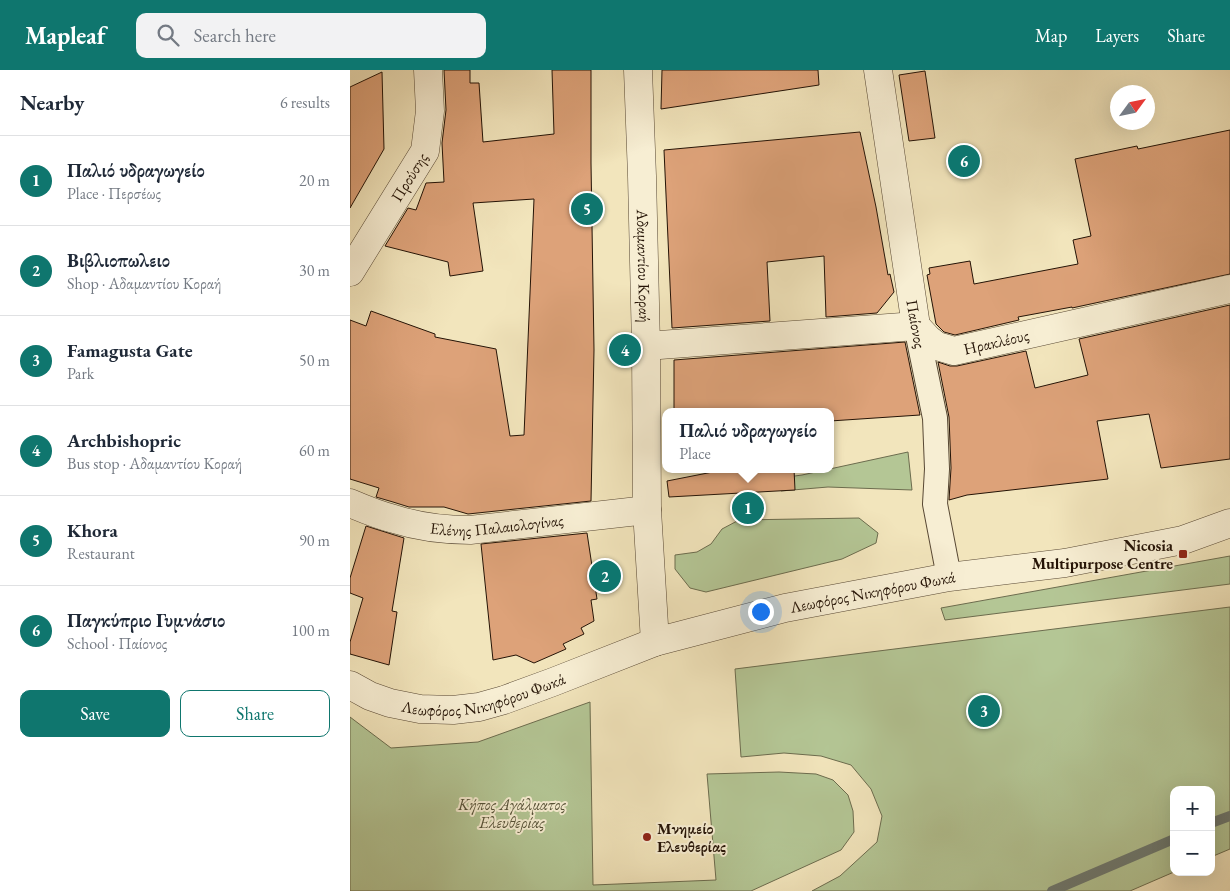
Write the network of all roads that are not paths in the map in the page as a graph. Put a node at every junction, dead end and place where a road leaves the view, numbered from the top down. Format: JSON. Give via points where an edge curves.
{"nodes":[{"id":1,"x":428,"y":70,"type":"edge"},
{"id":2,"x":638,"y":70,"type":"edge"},
{"id":3,"x":878,"y":70,"type":"edge"},
{"id":4,"x":350,"y":272,"type":"edge"},
{"id":5,"x":1230,"y":289,"type":"edge"},
{"id":6,"x":916,"y":326,"type":"junction"},
{"id":7,"x":646,"y":346,"type":"junction"},
{"id":8,"x":656,"y":469,"type":"edge"},
{"id":9,"x":350,"y":503,"type":"edge"},
{"id":10,"x":647,"y":510,"type":"junction"},
{"id":11,"x":1230,"y":523,"type":"edge"},
{"id":12,"x":949,"y":577,"type":"junction"},
{"id":13,"x":654,"y":642,"type":"junction"},
{"id":14,"x":350,"y":685,"type":"edge"}],
"edges":[{"from":1,"to":4,"type":"street","name":"Προύσης","via":[[430,111],[425,151]]},
{"from":2,"to":7,"type":"street","name":"Αδαμαντίου Κοραή"},
{"from":3,"to":6,"type":"street","name":"Παίονος"},
{"from":5,"to":6,"type":"street","name":"Ηρακλέους","via":[[954,351],[937,346]]},
{"from":6,"to":7,"type":"street"},
{"from":6,"to":12,"type":"street","name":"Παίονος","via":[[935,418],[935,504]]},
{"from":7,"to":8,"type":"street","name":"Αδαμαντίου Κοραή"},
{"from":8,"to":10,"type":"street","name":"Αδαμαντίου Κοραή"},
{"from":9,"to":10,"type":"street","name":"Ελένης Παλαιολογίνας","via":[[393,519],[444,530],[470,530]]},
{"from":10,"to":13,"type":"street","name":"Αδαμαντίου Κοραή"},
{"from":11,"to":12,"type":"street","name":"Λεωφόρος Νικηφόρου Φωκά","via":[[1183,540],[1065,563]]},
{"from":12,"to":13,"type":"street","name":"Λεωφόρος Νικηφόρου Φωκά","via":[[785,608]]},
{"from":13,"to":14,"type":"street","name":"Λεωφόρος Νικηφόρου Φωκά","via":[[479,707],[420,709],[370,696]]}]}
